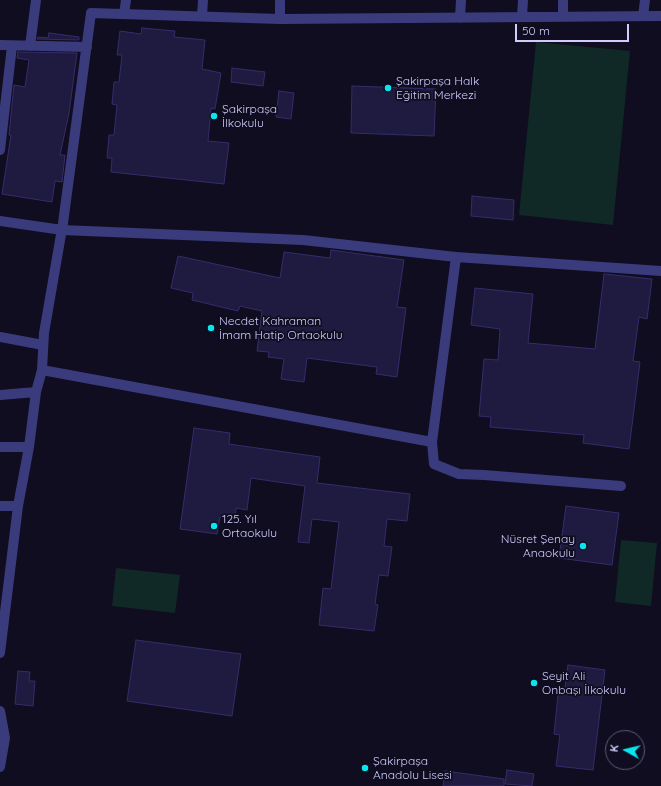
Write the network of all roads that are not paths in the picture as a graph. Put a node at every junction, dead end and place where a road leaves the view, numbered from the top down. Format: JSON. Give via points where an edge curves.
{"nodes":[{"id":1,"x":36,"y":0,"type":"edge"},
{"id":2,"x":126,"y":0,"type":"edge"},
{"id":3,"x":203,"y":0,"type":"edge"},
{"id":4,"x":280,"y":0,"type":"edge"},
{"id":5,"x":460,"y":0,"type":"edge"},
{"id":6,"x":523,"y":0,"type":"edge"},
{"id":7,"x":563,"y":0,"type":"edge"},
{"id":8,"x":645,"y":0,"type":"edge"},
{"id":9,"x":124,"y":14,"type":"junction"},
{"id":10,"x":202,"y":16,"type":"junction"},
{"id":11,"x":644,"y":16,"type":"junction"},
{"id":12,"x":661,"y":16,"type":"edge"},
{"id":13,"x":522,"y":17,"type":"junction"},
{"id":14,"x":563,"y":17,"type":"junction"},
{"id":15,"x":460,"y":18,"type":"junction"},
{"id":16,"x":280,"y":19,"type":"junction"},
{"id":17,"x":0,"y":45,"type":"edge"},
{"id":18,"x":12,"y":46,"type":"junction"},
{"id":19,"x":30,"y":46,"type":"junction"},
{"id":20,"x":87,"y":47,"type":"junction"},
{"id":21,"x":0,"y":150,"type":"edge"},
{"id":22,"x":0,"y":221,"type":"edge"},
{"id":23,"x":62,"y":230,"type":"junction"},
{"id":24,"x":456,"y":257,"type":"junction"},
{"id":25,"x":661,"y":271,"type":"edge"},
{"id":26,"x":0,"y":337,"type":"edge"},
{"id":27,"x":43,"y":345,"type":"junction"},
{"id":28,"x":42,"y":370,"type":"junction"},
{"id":29,"x":36,"y":392,"type":"junction"},
{"id":30,"x":0,"y":395,"type":"edge"},
{"id":31,"x":432,"y":442,"type":"junction"},
{"id":32,"x":0,"y":447,"type":"edge"},
{"id":33,"x":29,"y":447,"type":"junction"},
{"id":34,"x":622,"y":486,"type":"dead end"},
{"id":35,"x":0,"y":506,"type":"edge"},
{"id":36,"x":18,"y":506,"type":"junction"},
{"id":37,"x":0,"y":653,"type":"edge"},
{"id":38,"x":0,"y":711,"type":"edge"},
{"id":39,"x":2,"y":738,"type":"edge"},
{"id":40,"x":0,"y":768,"type":"edge"}],
"edges":[{"from":1,"to":19,"type":"street"},
{"from":2,"to":9,"type":"street"},
{"from":3,"to":10,"type":"street"},
{"from":4,"to":16,"type":"street"},
{"from":5,"to":15,"type":"street"},
{"from":6,"to":13,"type":"street"},
{"from":7,"to":14,"type":"street"},
{"from":8,"to":11,"type":"street"},
{"from":9,"to":10,"type":"street"},
{"from":9,"to":20,"type":"street","via":[[91,13]]},
{"from":10,"to":16,"type":"street"},
{"from":11,"to":12,"type":"street"},
{"from":11,"to":14,"type":"street"},
{"from":13,"to":14,"type":"street"},
{"from":13,"to":15,"type":"street"},
{"from":15,"to":16,"type":"street"},
{"from":17,"to":18,"type":"street"},
{"from":18,"to":19,"type":"street"},
{"from":18,"to":21,"type":"street"},
{"from":19,"to":20,"type":"street"},
{"from":20,"to":23,"type":"street"},
{"from":22,"to":23,"type":"street"},
{"from":23,"to":24,"type":"street","via":[[303,240]]},
{"from":23,"to":27,"type":"street"},
{"from":24,"to":25,"type":"street"},
{"from":24,"to":31,"type":"street"},
{"from":26,"to":27,"type":"street"},
{"from":27,"to":28,"type":"street"},
{"from":28,"to":29,"type":"street"},
{"from":28,"to":31,"type":"street"},
{"from":29,"to":30,"type":"street"},
{"from":29,"to":33,"type":"street"},
{"from":31,"to":34,"type":"street","via":[[434,464],[459,474]]},
{"from":32,"to":33,"type":"street"},
{"from":33,"to":36,"type":"street"},
{"from":35,"to":36,"type":"street"},
{"from":36,"to":37,"type":"street"},
{"from":38,"to":39,"type":"street"},
{"from":39,"to":40,"type":"street"}]}
